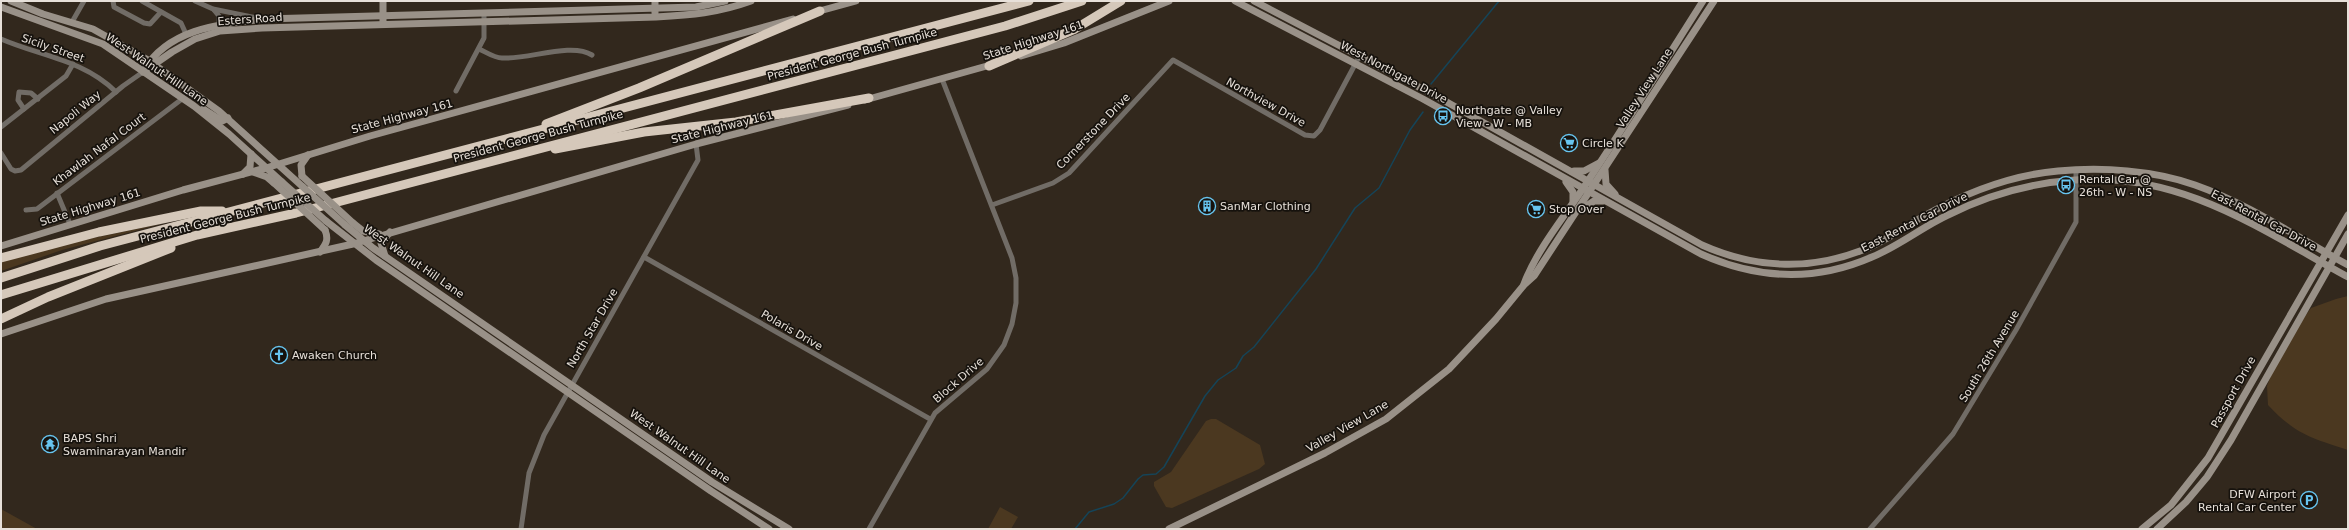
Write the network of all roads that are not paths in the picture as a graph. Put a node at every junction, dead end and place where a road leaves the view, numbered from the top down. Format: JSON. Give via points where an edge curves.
{"nodes":[{"id":1,"x":11,"y":1,"type":"edge"},
{"id":2,"x":84,"y":1,"type":"edge"},
{"id":3,"x":114,"y":1,"type":"edge"},
{"id":4,"x":142,"y":1,"type":"edge"},
{"id":5,"x":195,"y":1,"type":"edge"},
{"id":6,"x":383,"y":1,"type":"edge"},
{"id":7,"x":725,"y":1,"type":"edge"},
{"id":8,"x":751,"y":1,"type":"edge"},
{"id":9,"x":856,"y":1,"type":"edge"},
{"id":10,"x":1029,"y":1,"type":"edge"},
{"id":11,"x":1082,"y":1,"type":"edge"},
{"id":12,"x":1121,"y":1,"type":"edge"},
{"id":13,"x":1169,"y":1,"type":"edge"},
{"id":14,"x":1235,"y":1,"type":"edge"},
{"id":15,"x":1254,"y":1,"type":"edge"},
{"id":16,"x":1703,"y":1,"type":"edge"},
{"id":17,"x":1714,"y":1,"type":"edge"},
{"id":18,"x":655,"y":5,"type":"edge"},
{"id":19,"x":1,"y":7,"type":"edge"},
{"id":20,"x":214,"y":9,"type":"junction"},
{"id":21,"x":820,"y":11,"type":"junction"},
{"id":22,"x":161,"y":12,"type":"junction"},
{"id":23,"x":484,"y":13,"type":"junction"},
{"id":24,"x":383,"y":17,"type":"junction"},
{"id":25,"x":311,"y":18,"type":"junction"},
{"id":26,"x":656,"y":18,"type":"junction"},
{"id":27,"x":264,"y":19,"type":"junction"},
{"id":28,"x":72,"y":22,"type":"junction"},
{"id":29,"x":484,"y":22,"type":"junction"},
{"id":30,"x":382,"y":26,"type":"junction"},
{"id":31,"x":219,"y":27,"type":"junction"},
{"id":32,"x":312,"y":27,"type":"junction"},
{"id":33,"x":186,"y":34,"type":"junction"},
{"id":34,"x":1,"y":39,"type":"edge"},
{"id":35,"x":175,"y":41,"type":"junction"},
{"id":36,"x":479,"y":48,"type":"junction"},
{"id":37,"x":137,"y":53,"type":"junction"},
{"id":38,"x":592,"y":56,"type":"dead end"},
{"id":39,"x":1173,"y":60,"type":"joint"},
{"id":40,"x":1357,"y":60,"type":"junction"},
{"id":41,"x":152,"y":63,"type":"junction"},
{"id":42,"x":73,"y":64,"type":"junction"},
{"id":43,"x":989,"y":66,"type":"junction"},
{"id":44,"x":143,"y":72,"type":"junction"},
{"id":45,"x":942,"y":79,"type":"junction"},
{"id":46,"x":456,"y":91,"type":"dead end"},
{"id":47,"x":116,"y":92,"type":"junction"},
{"id":48,"x":38,"y":98,"type":"junction"},
{"id":49,"x":182,"y":98,"type":"junction"},
{"id":50,"x":869,"y":98,"type":"junction"},
{"id":51,"x":194,"y":106,"type":"junction"},
{"id":52,"x":24,"y":109,"type":"junction"},
{"id":53,"x":228,"y":118,"type":"junction"},
{"id":54,"x":1478,"y":119,"type":"junction"},
{"id":55,"x":1,"y":127,"type":"edge"},
{"id":56,"x":1473,"y":127,"type":"junction"},
{"id":57,"x":516,"y":137,"type":"junction"},
{"id":58,"x":696,"y":144,"type":"junction"},
{"id":59,"x":1,"y":153,"type":"edge"},
{"id":60,"x":251,"y":154,"type":"junction"},
{"id":61,"x":520,"y":154,"type":"junction"},
{"id":62,"x":308,"y":155,"type":"junction"},
{"id":63,"x":1601,"y":162,"type":"junction"},
{"id":64,"x":277,"y":165,"type":"junction"},
{"id":65,"x":266,"y":168,"type":"junction"},
{"id":66,"x":1605,"y":169,"type":"junction"},
{"id":67,"x":1571,"y":170,"type":"junction"},
{"id":68,"x":2076,"y":170,"type":"junction"},
{"id":69,"x":251,"y":172,"type":"junction"},
{"id":70,"x":1553,"y":172,"type":"junction"},
{"id":71,"x":243,"y":174,"type":"junction"},
{"id":72,"x":2076,"y":180,"type":"junction"},
{"id":73,"x":1592,"y":183,"type":"junction"},
{"id":74,"x":2208,"y":190,"type":"junction"},
{"id":75,"x":1586,"y":191,"type":"junction"},
{"id":76,"x":56,"y":193,"type":"junction"},
{"id":77,"x":1619,"y":198,"type":"junction"},
{"id":78,"x":1573,"y":201,"type":"junction"},
{"id":79,"x":2205,"y":201,"type":"junction"},
{"id":80,"x":1605,"y":202,"type":"junction"},
{"id":81,"x":992,"y":205,"type":"junction"},
{"id":82,"x":26,"y":210,"type":"dead end"},
{"id":83,"x":235,"y":211,"type":"junction"},
{"id":84,"x":2348,"y":215,"type":"edge"},
{"id":85,"x":1574,"y":216,"type":"junction"},
{"id":86,"x":1915,"y":221,"type":"junction"},
{"id":87,"x":70,"y":224,"type":"junction"},
{"id":88,"x":1920,"y":230,"type":"junction"},
{"id":89,"x":391,"y":231,"type":"junction"},
{"id":90,"x":380,"y":234,"type":"junction"},
{"id":91,"x":2348,"y":234,"type":"edge"},
{"id":92,"x":197,"y":235,"type":"junction"},
{"id":93,"x":364,"y":240,"type":"junction"},
{"id":94,"x":353,"y":244,"type":"junction"},
{"id":95,"x":1,"y":246,"type":"edge"},
{"id":96,"x":320,"y":252,"type":"junction"},
{"id":97,"x":1721,"y":253,"type":"junction"},
{"id":98,"x":2326,"y":253,"type":"junction"},
{"id":99,"x":385,"y":256,"type":"junction"},
{"id":100,"x":644,"y":257,"type":"junction"},
{"id":101,"x":1,"y":258,"type":"edge"},
{"id":102,"x":2335,"y":258,"type":"junction"},
{"id":103,"x":1718,"y":262,"type":"junction"},
{"id":104,"x":2320,"y":262,"type":"junction"},
{"id":105,"x":2348,"y":265,"type":"edge"},
{"id":106,"x":2330,"y":267,"type":"junction"},
{"id":107,"x":2348,"y":277,"type":"edge"},
{"id":108,"x":1,"y":278,"type":"edge"},
{"id":109,"x":1524,"y":285,"type":"junction"},
{"id":110,"x":430,"y":287,"type":"junction"},
{"id":111,"x":425,"y":294,"type":"junction"},
{"id":112,"x":1,"y":295,"type":"edge"},
{"id":113,"x":1,"y":319,"type":"edge"},
{"id":114,"x":2282,"y":327,"type":"junction"},
{"id":115,"x":2292,"y":332,"type":"junction"},
{"id":116,"x":1,"y":334,"type":"edge"},
{"id":117,"x":571,"y":384,"type":"junction"},
{"id":118,"x":566,"y":392,"type":"junction"},
{"id":119,"x":930,"y":419,"type":"junction"},
{"id":120,"x":651,"y":439,"type":"junction"},
{"id":121,"x":646,"y":447,"type":"junction"},
{"id":122,"x":716,"y":484,"type":"junction"},
{"id":123,"x":711,"y":491,"type":"junction"},
{"id":124,"x":521,"y":529,"type":"edge"},
{"id":125,"x":769,"y":529,"type":"edge"},
{"id":126,"x":789,"y":529,"type":"edge"},
{"id":127,"x":869,"y":529,"type":"edge"},
{"id":128,"x":1168,"y":529,"type":"edge"},
{"id":129,"x":1870,"y":529,"type":"edge"},
{"id":130,"x":2142,"y":529,"type":"edge"},
{"id":131,"x":2157,"y":529,"type":"edge"}],
"edges":[{"from":1,"to":28,"type":"main road","name":"West Walnut Hill Lane"},
{"from":2,"to":28,"type":"street"},
{"from":3,"to":22,"type":"street","via":[[114,7],[144,23],[150,24]]},
{"from":4,"to":22,"type":"street"},
{"from":5,"to":20,"type":"street"},
{"from":6,"to":24,"type":"main road"},
{"from":7,"to":18,"type":"main road","name":"Esters Road","via":[[696,7]]},
{"from":8,"to":26,"type":"main road","name":"Esters Road","via":[[722,11]]},
{"from":9,"to":21,"type":"main road","name":"State Highway 161"},
{"from":10,"to":57,"type":"highway","name":"President George Bush Turnpike"},
{"from":11,"to":61,"type":"highway","name":"President George Bush Turnpike","via":[[1005,26]]},
{"from":12,"to":43,"type":"highway","via":[[1075,29]]},
{"from":13,"to":43,"type":"main road","name":"State Highway 161","via":[[1064,43]]},
{"from":14,"to":40,"type":"main road","name":"West Northgate Drive"},
{"from":15,"to":40,"type":"main road","name":"West Northgate Drive"},
{"from":16,"to":63,"type":"main road","name":"Valley View Lane"},
{"from":17,"to":66,"type":"main road","name":"Valley View Lane"},
{"from":18,"to":23,"type":"main road","name":"Esters Road"},
{"from":18,"to":26,"type":"main road"},
{"from":19,"to":44,"type":"main road","name":"West Walnut Hill Lane","via":[[32,20],[89,37]]},
{"from":20,"to":27,"type":"street"},
{"from":20,"to":31,"type":"street","via":[[219,16]]},
{"from":21,"to":57,"type":"highway"},
{"from":21,"to":62,"type":"main road","name":"State Highway 161"},
{"from":22,"to":33,"type":"street","via":[[181,23]]},
{"from":23,"to":24,"type":"main road","name":"Esters Road"},
{"from":23,"to":29,"type":"street"},
{"from":24,"to":25,"type":"main road","name":"Esters Road"},
{"from":24,"to":30,"type":"main road"},
{"from":25,"to":27,"type":"main road","name":"Esters Road"},
{"from":25,"to":32,"type":"main road"},
{"from":26,"to":29,"type":"main road","name":"Esters Road"},
{"from":27,"to":31,"type":"main road","name":"Esters Road"},
{"from":28,"to":37,"type":"main road","name":"West Walnut Hill Lane","via":[[107,35]]},
{"from":29,"to":30,"type":"main road","name":"Esters Road"},
{"from":29,"to":36,"type":"street","via":[[484,38]]},
{"from":30,"to":32,"type":"main road","name":"Esters Road"},
{"from":31,"to":32,"type":"main road","name":"Esters Road"},
{"from":31,"to":33,"type":"main road","name":"Esters Road"},
{"from":31,"to":41,"type":"main road","name":"Esters Road"},
{"from":33,"to":35,"type":"main road","name":"Esters Road"},
{"from":34,"to":42,"type":"street","name":"Sicily Street"},
{"from":35,"to":37,"type":"main road","via":[[152,54]]},
{"from":35,"to":41,"type":"main road","name":"Esters Road"},
{"from":36,"to":38,"type":"street","via":[[502,58],[585,51]]},
{"from":36,"to":46,"type":"street"},
{"from":37,"to":41,"type":"main road","name":"West Walnut Hill Lane"},
{"from":39,"to":40,"type":"street","name":"Northview Drive","via":[[1305,135],[1314,136],[1320,130]]},
{"from":39,"to":81,"type":"street","name":"Cornerstone Drive","via":[[1069,173],[1053,183]]},
{"from":40,"to":54,"type":"main road","name":"West Northgate Drive"},
{"from":40,"to":56,"type":"main road","name":"West Northgate Drive"},
{"from":41,"to":44,"type":"main road","name":"Esters Road"},
{"from":41,"to":53,"type":"main road","name":"West Walnut Hill Lane"},
{"from":42,"to":47,"type":"street","name":"Sicily Street","via":[[108,83]]},
{"from":42,"to":48,"type":"street","via":[[66,76]]},
{"from":43,"to":45,"type":"main road","name":"State Highway 161"},
{"from":44,"to":47,"type":"street","name":"Napoli Way"},
{"from":44,"to":49,"type":"main road","name":"West Walnut Hill Lane"},
{"from":45,"to":50,"type":"main road","name":"State Highway 161"},
{"from":45,"to":81,"type":"street","name":"Block Drive"},
{"from":47,"to":59,"type":"street","name":"Napoli Way","via":[[21,170],[11,169]]},
{"from":48,"to":52,"type":"street"},
{"from":48,"to":52,"type":"street","via":[[31,93],[19,92],[18,100]]},
{"from":49,"to":51,"type":"main road","name":"West Walnut Hill Lane"},
{"from":49,"to":76,"type":"street","name":"Khawlah Nafal Court"},
{"from":50,"to":58,"type":"main road","name":"State Highway 161","via":[[829,111]]},
{"from":50,"to":61,"type":"highway","via":[[736,122],[644,132],[573,147]]},
{"from":51,"to":53,"type":"main road","via":[[222,121]]},
{"from":51,"to":60,"type":"main road","name":"West Walnut Hill Lane"},
{"from":52,"to":55,"type":"street"},
{"from":53,"to":64,"type":"main road","name":"West Walnut Hill Lane"},
{"from":54,"to":56,"type":"main road"},
{"from":54,"to":67,"type":"main road","name":"West Northgate Drive"},
{"from":56,"to":70,"type":"main road","name":"West Northgate Drive"},
{"from":57,"to":83,"type":"highway","name":"President George Bush Turnpike"},
{"from":58,"to":89,"type":"main road","name":"State Highway 161"},
{"from":58,"to":100,"type":"street","name":"North Star Drive","via":[[698,160]]},
{"from":60,"to":65,"type":"main road","name":"West Walnut Hill Lane"},
{"from":60,"to":71,"type":"main road","via":[[250,167]]},
{"from":61,"to":92,"type":"highway","name":"President George Bush Turnpike","via":[[296,213]]},
{"from":62,"to":64,"type":"main road","name":"State Highway 161"},
{"from":62,"to":90,"type":"main road","bridge":true,"via":[[301,165],[302,176],[362,230]]},
{"from":63,"to":67,"type":"main road","via":[[1584,171]]},
{"from":63,"to":73,"type":"main road","name":"Valley View Lane"},
{"from":64,"to":65,"type":"main road","name":"State Highway 161"},
{"from":64,"to":93,"type":"main road","name":"West Walnut Hill Lane","bridge":true},
{"from":65,"to":69,"type":"main road","name":"State Highway 161"},
{"from":65,"to":94,"type":"main road","name":"West Walnut Hill Lane","bridge":true},
{"from":66,"to":73,"type":"main road","name":"Valley View Lane"},
{"from":66,"to":77,"type":"main road","via":[[1606,184]]},
{"from":67,"to":73,"type":"main road","name":"West Northgate Drive"},
{"from":68,"to":72,"type":"street","name":"South 26th Avenue"},
{"from":68,"to":74,"type":"main road","name":"East Rental Car Drive","via":[[2150,174]]},
{"from":68,"to":86,"type":"main road","name":"East Rental Car Drive","via":[[2034,174],[1995,184],[1949,202]]},
{"from":69,"to":71,"type":"main road","name":"State Highway 161"},
{"from":69,"to":96,"type":"main road","bridge":true,"via":[[268,177],[326,230],[328,238]]},
{"from":70,"to":75,"type":"main road","name":"West Northgate Drive"},
{"from":70,"to":78,"type":"main road","via":[[1572,188]]},
{"from":71,"to":87,"type":"main road","name":"State Highway 161"},
{"from":72,"to":79,"type":"main road","name":"East Rental Car Drive","via":[[2144,185]]},
{"from":72,"to":88,"type":"main road","name":"East Rental Car Drive","via":[[2008,192],[1965,207]]},
{"from":72,"to":129,"type":"street","name":"South 26th Avenue","via":[[2076,222],[1982,390],[1953,434]]},
{"from":73,"to":75,"type":"main road","name":"Valley View Lane"},
{"from":73,"to":77,"type":"main road","name":"East Rental Car Drive"},
{"from":74,"to":79,"type":"main road"},
{"from":74,"to":98,"type":"main road","name":"East Rental Car Drive"},
{"from":75,"to":78,"type":"main road","name":"Valley View Lane"},
{"from":75,"to":80,"type":"main road","name":"East Rental Car Drive"},
{"from":75,"to":85,"type":"main road","name":"Valley View Lane"},
{"from":76,"to":82,"type":"street","name":"Khawlah Nafal Court","via":[[37,209]]},
{"from":76,"to":87,"type":"street"},
{"from":77,"to":97,"type":"main road","name":"East Rental Car Drive"},
{"from":78,"to":109,"type":"main road","name":"Valley View Lane","via":[[1529,271]]},
{"from":79,"to":104,"type":"main road","name":"East Rental Car Drive","via":[[2236,215]]},
{"from":80,"to":85,"type":"main road","via":[[1590,202]]},
{"from":80,"to":103,"type":"main road","name":"East Rental Car Drive"},
{"from":81,"to":119,"type":"street","name":"Block Drive","via":[[1012,258],[1016,278],[1016,303],[1012,324],[997,357]]},
{"from":83,"to":101,"type":"highway","via":[[201,211],[99,232]]},
{"from":83,"to":108,"type":"highway","name":"President George Bush Turnpike","via":[[100,246]]},
{"from":84,"to":98,"type":"main road","name":"Passport Drive"},
{"from":85,"to":109,"type":"main road","name":"Valley View Lane","via":[[1534,276]]},
{"from":86,"to":88,"type":"main road"},
{"from":86,"to":97,"type":"main road","name":"East Rental Car Drive","via":[[1862,250],[1821,262],[1776,265]]},
{"from":87,"to":95,"type":"main road","name":"State Highway 161"},
{"from":88,"to":103,"type":"main road","name":"East Rental Car Drive","via":[[1874,257],[1839,269],[1816,273],[1776,275]]},
{"from":89,"to":90,"type":"main road","name":"State Highway 161"},
{"from":89,"to":99,"type":"main road","via":[[381,243]]},
{"from":90,"to":93,"type":"main road","name":"State Highway 161"},
{"from":91,"to":102,"type":"main road","name":"Passport Drive"},
{"from":92,"to":112,"type":"highway","name":"President George Bush Turnpike"},
{"from":92,"to":113,"type":"highway","via":[[156,255],[48,297]]},
{"from":93,"to":94,"type":"main road","name":"State Highway 161"},
{"from":93,"to":99,"type":"main road","name":"West Walnut Hill Lane"},
{"from":94,"to":96,"type":"main road","name":"State Highway 161"},
{"from":94,"to":111,"type":"main road","name":"West Walnut Hill Lane"},
{"from":96,"to":116,"type":"main road","name":"State Highway 161","via":[[106,299]]},
{"from":97,"to":103,"type":"main road"},
{"from":98,"to":102,"type":"main road","name":"East Rental Car Drive"},
{"from":98,"to":104,"type":"main road","name":"Passport Drive"},
{"from":99,"to":110,"type":"main road","name":"West Walnut Hill Lane"},
{"from":100,"to":117,"type":"street","name":"North Star Drive"},
{"from":100,"to":119,"type":"street","name":"Polaris Drive"},
{"from":102,"to":105,"type":"main road","name":"East Rental Car Drive"},
{"from":102,"to":106,"type":"main road","name":"Passport Drive"},
{"from":104,"to":106,"type":"main road","name":"East Rental Car Drive"},
{"from":104,"to":114,"type":"main road","name":"Passport Drive"},
{"from":106,"to":107,"type":"main road","name":"East Rental Car Drive"},
{"from":106,"to":115,"type":"main road","name":"Passport Drive"},
{"from":109,"to":128,"type":"main road","name":"Valley View Lane","via":[[1449,369],[1388,417],[1325,453]]},
{"from":110,"to":111,"type":"main road"},
{"from":110,"to":117,"type":"main road","name":"West Walnut Hill Lane"},
{"from":111,"to":118,"type":"main road","name":"West Walnut Hill Lane"},
{"from":114,"to":115,"type":"main road"},
{"from":114,"to":130,"type":"main road","name":"Passport Drive","via":[[2199,471],[2171,505]]},
{"from":115,"to":131,"type":"main road","name":"Passport Drive","via":[[2207,477],[2186,502]]},
{"from":117,"to":118,"type":"street","name":"North Star Drive"},
{"from":117,"to":120,"type":"main road","name":"West Walnut Hill Lane"},
{"from":118,"to":121,"type":"main road","name":"West Walnut Hill Lane"},
{"from":118,"to":124,"type":"street","name":"North Star Drive","via":[[531,468]]},
{"from":119,"to":127,"type":"street","name":"Block Drive"},
{"from":120,"to":121,"type":"main road"},
{"from":120,"to":122,"type":"main road","name":"West Walnut Hill Lane"},
{"from":121,"to":123,"type":"main road","name":"West Walnut Hill Lane"},
{"from":122,"to":123,"type":"main road"},
{"from":122,"to":126,"type":"main road","name":"West Walnut Hill Lane"},
{"from":123,"to":125,"type":"main road","name":"West Walnut Hill Lane"}]}
